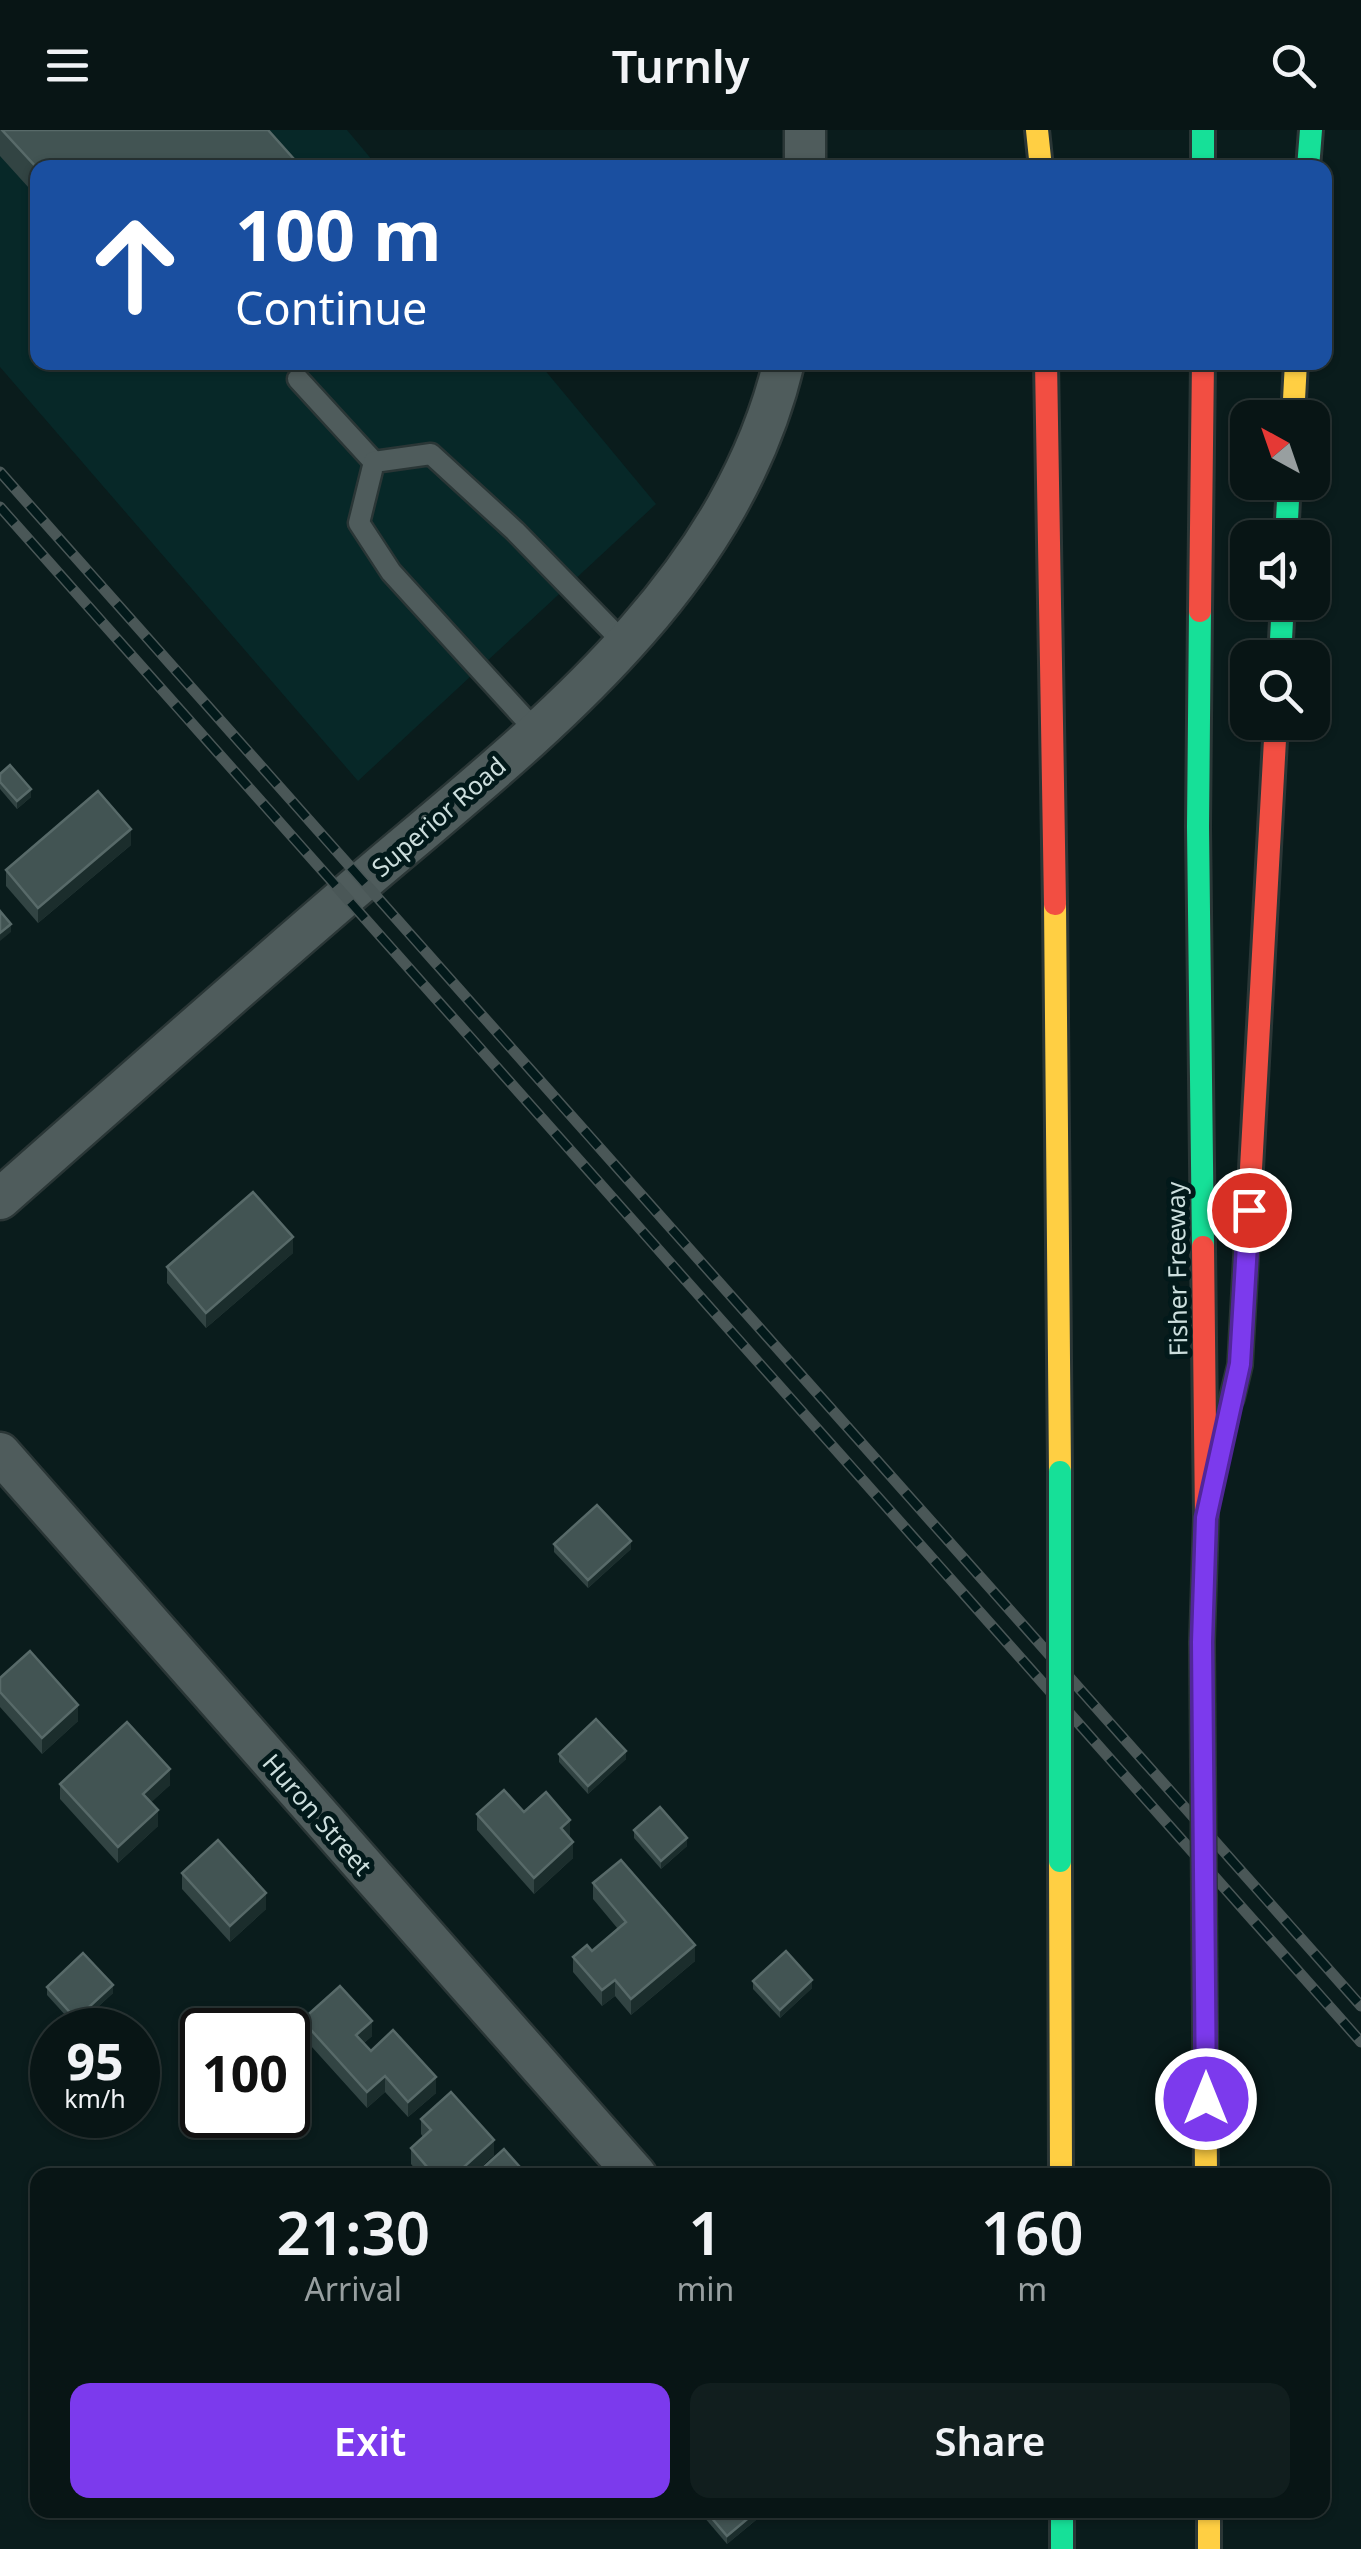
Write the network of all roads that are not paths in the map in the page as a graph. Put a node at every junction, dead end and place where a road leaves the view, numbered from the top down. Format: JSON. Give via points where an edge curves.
{"nodes":[{"id":1,"x":805,"y":130,"type":"edge"},
{"id":2,"x":1040,"y":130,"type":"edge"},
{"id":3,"x":1203,"y":130,"type":"edge"},
{"id":4,"x":1310,"y":130,"type":"edge"},
{"id":5,"x":805,"y":160,"type":"edge"},
{"id":6,"x":1042,"y":160,"type":"edge"},
{"id":7,"x":1203,"y":160,"type":"edge"},
{"id":8,"x":1308,"y":160,"type":"edge"},
{"id":9,"x":782,"y":370,"type":"edge"},
{"id":10,"x":1046,"y":370,"type":"edge"},
{"id":11,"x":1203,"y":370,"type":"edge"},
{"id":12,"x":1296,"y":370,"type":"edge"},
{"id":13,"x":298,"y":379,"type":"dead end"},
{"id":14,"x":1294,"y":400,"type":"edge"},
{"id":15,"x":374,"y":462,"type":"junction"},
{"id":16,"x":626,"y":645,"type":"junction"},
{"id":17,"x":536,"y":731,"type":"junction"},
{"id":18,"x":1275,"y":740,"type":"edge"},
{"id":19,"x":0,"y":1199,"type":"edge"},
{"id":20,"x":0,"y":1453,"type":"edge"},
{"id":21,"x":1206,"y":1518,"type":"junction"},
{"id":22,"x":630,"y":2168,"type":"edge"},
{"id":23,"x":1061,"y":2168,"type":"edge"},
{"id":24,"x":1206,"y":2168,"type":"edge"},
{"id":25,"x":1062,"y":2518,"type":"edge"},
{"id":26,"x":1209,"y":2518,"type":"edge"},
{"id":27,"x":1062,"y":2549,"type":"edge"},
{"id":28,"x":1209,"y":2549,"type":"edge"}],
"edges":[{"from":1,"to":5,"type":"street"},
{"from":2,"to":6,"type":"highway"},
{"from":3,"to":7,"type":"highway"},
{"from":4,"to":8,"type":"highway"},
{"from":9,"to":16,"type":"street","name":"Superior Road","via":[[739,483],[670,593]]},
{"from":10,"to":23,"type":"highway","bridge":true,"via":[[1056,864]]},
{"from":11,"to":21,"type":"highway","name":"Fisher Freeway","via":[[1198,828]]},
{"from":12,"to":14,"type":"highway"},
{"from":13,"to":15,"type":"lane"},
{"from":15,"to":16,"type":"lane","via":[[431,454]]},
{"from":15,"to":17,"type":"lane","via":[[359,523],[391,572]]},
{"from":16,"to":17,"type":"street","name":"Superior Road"},
{"from":17,"to":19,"type":"street","name":"Superior Road"},
{"from":18,"to":21,"type":"highway","via":[[1240,1364]]},
{"from":20,"to":22,"type":"street","name":"Huron Street"},
{"from":21,"to":24,"type":"highway","name":"Fisher Freeway","bridge":true},
{"from":25,"to":27,"type":"highway"},
{"from":26,"to":28,"type":"highway"}]}
